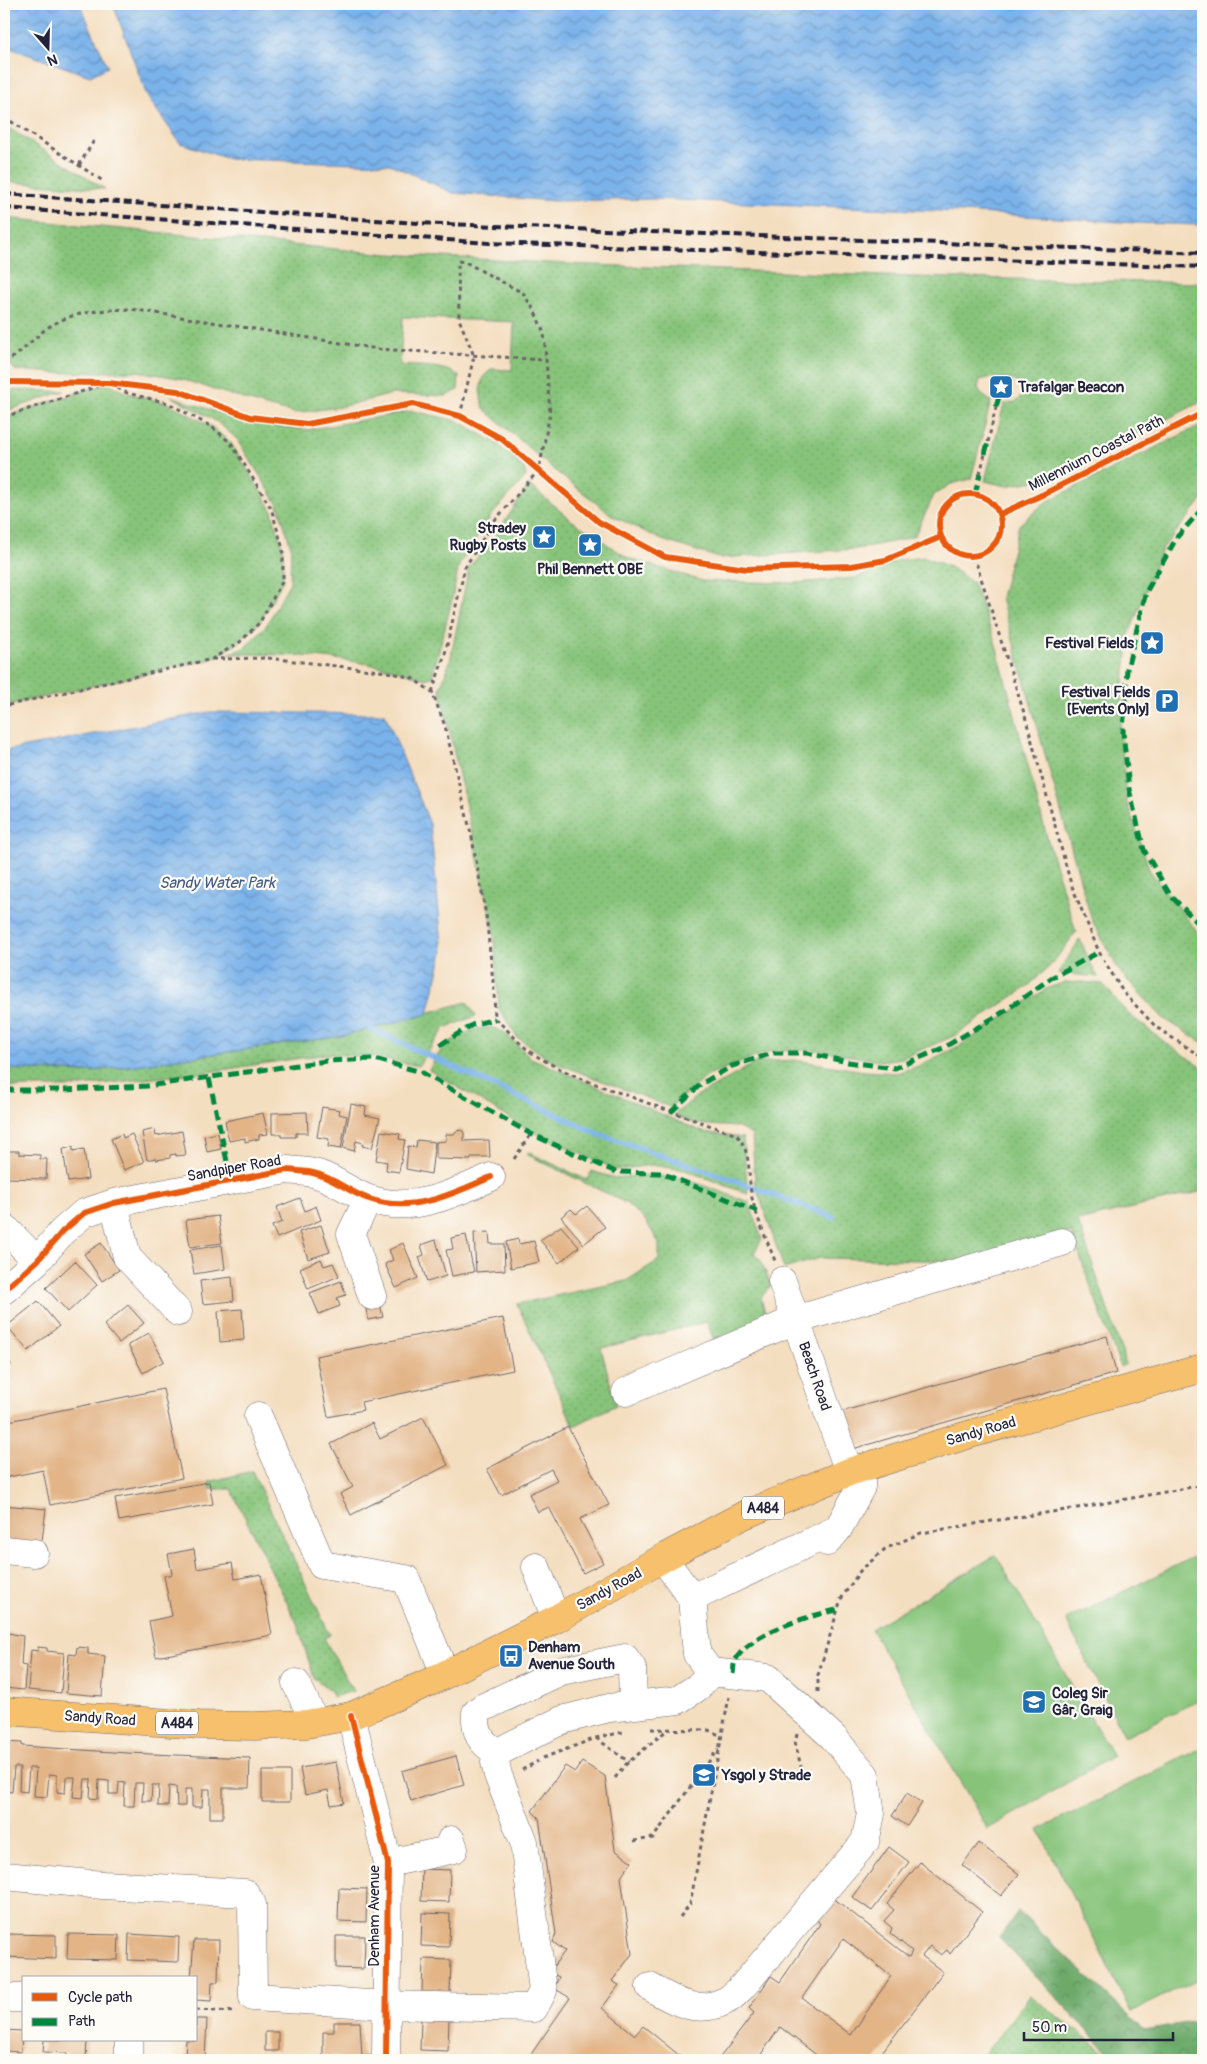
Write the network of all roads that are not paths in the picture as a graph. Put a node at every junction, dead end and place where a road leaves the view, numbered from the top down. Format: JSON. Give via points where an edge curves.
{"nodes":[{"id":1,"x":491,"y":1177,"type":"dead end"},
{"id":2,"x":368,"y":1199,"type":"junction"},
{"id":3,"x":114,"y":1203,"type":"junction"},
{"id":4,"x":4,"y":1227,"type":"edge"},
{"id":5,"x":1062,"y":1242,"type":"dead end"},
{"id":6,"x":37,"y":1261,"type":"junction"},
{"id":7,"x":782,"y":1281,"type":"road end"},
{"id":8,"x":4,"y":1290,"type":"edge"},
{"id":9,"x":372,"y":1296,"type":"dead end"},
{"id":10,"x":178,"y":1312,"type":"dead end"},
{"id":11,"x":796,"y":1320,"type":"junction"},
{"id":12,"x":1203,"y":1368,"type":"edge"},
{"id":13,"x":626,"y":1392,"type":"dead end"},
{"id":14,"x":258,"y":1416,"type":"dead end"},
{"id":15,"x":855,"y":1470,"type":"junction"},
{"id":16,"x":4,"y":1550,"type":"edge"},
{"id":17,"x":34,"y":1553,"type":"dead end"},
{"id":18,"x":663,"y":1558,"type":"junction"},
{"id":19,"x":536,"y":1567,"type":"dead end"},
{"id":20,"x":692,"y":1598,"type":"junction"},
{"id":21,"x":556,"y":1619,"type":"junction"},
{"id":22,"x":722,"y":1673,"type":"junction"},
{"id":23,"x":445,"y":1674,"type":"junction"},
{"id":24,"x":296,"y":1683,"type":"dead end"},
{"id":25,"x":4,"y":1711,"type":"edge"},
{"id":26,"x":351,"y":1716,"type":"junction"},
{"id":27,"x":631,"y":1717,"type":"junction"},
{"id":28,"x":315,"y":1722,"type":"junction"},
{"id":29,"x":498,"y":1752,"type":"junction"},
{"id":30,"x":451,"y":1840,"type":"dead end"},
{"id":31,"x":388,"y":1863,"type":"junction"},
{"id":32,"x":4,"y":1876,"type":"edge"},
{"id":33,"x":650,"y":1987,"type":"dead end"},
{"id":34,"x":4,"y":1998,"type":"edge"},
{"id":35,"x":22,"y":1998,"type":"edge"},
{"id":36,"x":387,"y":2005,"type":"junction"},
{"id":37,"x":129,"y":2042,"type":"edge"},
{"id":38,"x":129,"y":2060,"type":"edge"},
{"id":39,"x":386,"y":2060,"type":"edge"}],
"edges":[{"from":1,"to":2,"type":"street","name":"Sandpiper Road","via":[[431,1201],[406,1205]]},
{"from":2,"to":3,"type":"street","name":"Sandpiper Road","via":[[314,1173],[286,1170]]},
{"from":2,"to":9,"type":"street","via":[[351,1234]]},
{"from":3,"to":6,"type":"street","name":"Sandpiper Road","via":[[84,1212]]},
{"from":3,"to":10,"type":"street","via":[[127,1257]]},
{"from":4,"to":6,"type":"street"},
{"from":5,"to":11,"type":"street"},
{"from":6,"to":8,"type":"street","name":"Sandpiper Road"},
{"from":7,"to":11,"type":"street","name":"Beach Road"},
{"from":11,"to":13,"type":"street"},
{"from":11,"to":15,"type":"street","name":"Beach Road"},
{"from":12,"to":15,"type":"main road","name":"Sandy Road","number":"A484"},
{"from":14,"to":23,"type":"street","via":[[322,1565],[406,1579]]},
{"from":15,"to":18,"type":"main road","name":"Sandy Road","number":"A484","via":[[744,1515]]},
{"from":15,"to":20,"type":"street","via":[[861,1487],[830,1539]]},
{"from":16,"to":17,"type":"street"},
{"from":18,"to":20,"type":"street"},
{"from":18,"to":21,"type":"main road","name":"Sandy Road","number":"A484"},
{"from":19,"to":21,"type":"street"},
{"from":20,"to":22,"type":"street","via":[[697,1654]]},
{"from":21,"to":23,"type":"main road","name":"Sandy Road","number":"A484"},
{"from":22,"to":27,"type":"street","via":[[678,1700]]},
{"from":22,"to":33,"type":"street","via":[[768,1678],[833,1738],[865,1775],[871,1814],[865,1842],[743,1986],[726,2001],[706,2008],[675,2002]]},
{"from":23,"to":26,"type":"main road","name":"Sandy Road","number":"A484"},
{"from":24,"to":28,"type":"street"},
{"from":25,"to":28,"type":"main road","name":"Sandy Road","number":"A484","via":[[199,1725]]},
{"from":26,"to":28,"type":"main road","name":"Sandy Road","number":"A484"},
{"from":26,"to":31,"type":"street","name":"Denham Avenue"},
{"from":27,"to":29,"type":"street","via":[[562,1720]]},
{"from":27,"to":29,"type":"street","via":[[632,1668],[625,1658],[561,1671],[476,1713],[477,1732],[487,1747]]},
{"from":29,"to":36,"type":"street","via":[[495,1762],[501,1783],[524,1842],[543,1991],[534,2008]]},
{"from":30,"to":31,"type":"street","via":[[454,1849]]},
{"from":31,"to":36,"type":"street","name":"Denham Avenue"},
{"from":32,"to":36,"type":"street","via":[[245,1893],[252,1904],[253,1997]]},
{"from":34,"to":35,"type":"street"},
{"from":36,"to":39,"type":"street","name":"Denham Avenue"},
{"from":37,"to":38,"type":"street"}]}
